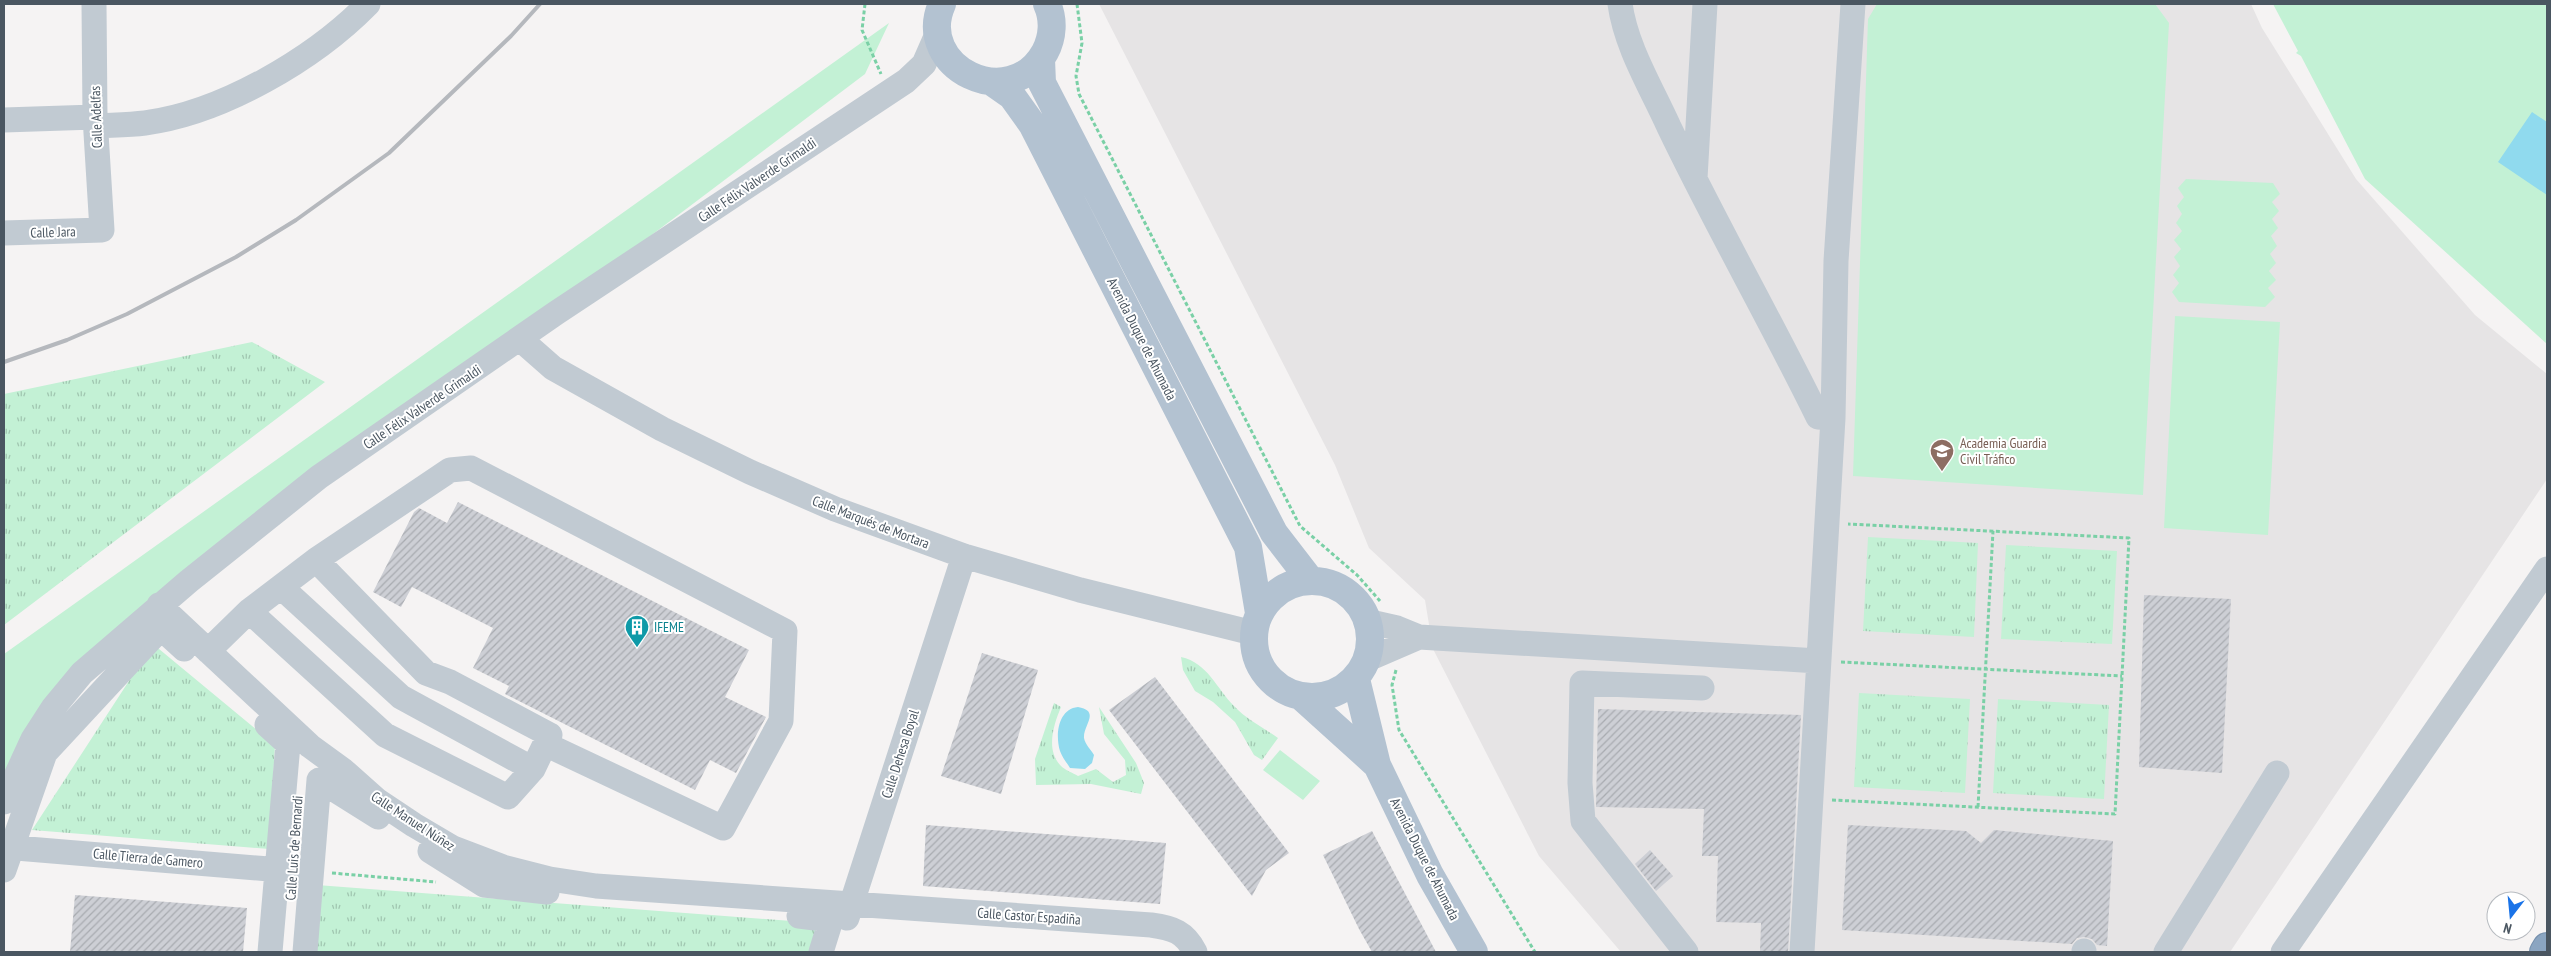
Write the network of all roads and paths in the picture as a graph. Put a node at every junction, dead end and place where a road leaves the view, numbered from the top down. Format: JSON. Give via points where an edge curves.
{"nodes":[{"id":1,"x":94,"y":4,"type":"edge"},
{"id":2,"x":368,"y":4,"type":"edge"},
{"id":3,"x":864,"y":4,"type":"edge"},
{"id":4,"x":942,"y":4,"type":"edge"},
{"id":5,"x":1047,"y":4,"type":"edge"},
{"id":6,"x":1077,"y":4,"type":"edge"},
{"id":7,"x":1620,"y":4,"type":"edge"},
{"id":8,"x":1705,"y":4,"type":"edge"},
{"id":9,"x":1853,"y":4,"type":"edge"},
{"id":10,"x":938,"y":32,"type":"junction"},
{"id":11,"x":1041,"y":59,"type":"junction"},
{"id":12,"x":960,"y":70,"type":"junction"},
{"id":13,"x":992,"y":82,"type":"junction"},
{"id":14,"x":898,"y":87,"type":"junction"},
{"id":15,"x":4,"y":120,"type":"edge"},
{"id":16,"x":95,"y":121,"type":"junction"},
{"id":17,"x":1695,"y":180,"type":"junction"},
{"id":18,"x":102,"y":230,"type":"joint"},
{"id":19,"x":4,"y":233,"type":"edge"},
{"id":20,"x":520,"y":339,"type":"junction"},
{"id":21,"x":1833,"y":418,"type":"junction"},
{"id":22,"x":1826,"y":523,"type":"junction"},
{"id":23,"x":1993,"y":531,"type":"junction"},
{"id":24,"x":964,"y":556,"type":"junction"},
{"id":25,"x":316,"y":560,"type":"junction"},
{"id":26,"x":2547,"y":569,"type":"edge"},
{"id":27,"x":1311,"y":581,"type":"junction"},
{"id":28,"x":281,"y":587,"type":"junction"},
{"id":29,"x":159,"y":605,"type":"junction"},
{"id":30,"x":249,"y":612,"type":"junction"},
{"id":31,"x":1366,"y":621,"type":"junction"},
{"id":32,"x":1256,"y":623,"type":"junction"},
{"id":33,"x":1405,"y":637,"type":"junction"},
{"id":34,"x":208,"y":651,"type":"junction"},
{"id":35,"x":1818,"y":661,"type":"junction"},
{"id":36,"x":1362,"y":669,"type":"junction"},
{"id":37,"x":1986,"y":669,"type":"junction"},
{"id":38,"x":2122,"y":676,"type":"junction"},
{"id":39,"x":1702,"y":688,"type":"dead end"},
{"id":40,"x":1303,"y":698,"type":"junction"},
{"id":41,"x":546,"y":744,"type":"junction"},
{"id":42,"x":310,"y":746,"type":"junction"},
{"id":43,"x":1377,"y":765,"type":"junction"},
{"id":44,"x":532,"y":769,"type":"junction"},
{"id":45,"x":2278,"y":773,"type":"dead end"},
{"id":46,"x":1811,"y":799,"type":"junction"},
{"id":47,"x":4,"y":802,"type":"edge"},
{"id":48,"x":1978,"y":807,"type":"junction"},
{"id":49,"x":6,"y":855,"type":"edge"},
{"id":50,"x":293,"y":871,"type":"junction"},
{"id":51,"x":445,"y":882,"type":"dead end"},
{"id":52,"x":852,"y":904,"type":"junction"},
{"id":53,"x":2547,"y":947,"type":"edge"},
{"id":54,"x":270,"y":952,"type":"edge"},
{"id":55,"x":287,"y":952,"type":"edge"},
{"id":56,"x":305,"y":952,"type":"edge"},
{"id":57,"x":821,"y":952,"type":"edge"},
{"id":58,"x":836,"y":952,"type":"edge"},
{"id":59,"x":1195,"y":952,"type":"edge"},
{"id":60,"x":1474,"y":952,"type":"edge"},
{"id":61,"x":1534,"y":952,"type":"edge"},
{"id":62,"x":1686,"y":952,"type":"edge"},
{"id":63,"x":1802,"y":952,"type":"edge"},
{"id":64,"x":2166,"y":952,"type":"edge"},
{"id":65,"x":2283,"y":952,"type":"edge"},
{"id":66,"x":2544,"y":952,"type":"edge"}],
"edges":[{"from":1,"to":16,"type":"street","name":"Calle Adelfas"},
{"from":2,"to":16,"type":"street","via":[[302,57],[247,89],[187,113],[146,123]]},
{"from":3,"to":14,"type":"path","via":[[862,30]]},
{"from":4,"to":10,"type":"main road"},
{"from":5,"to":11,"type":"main road","via":[[1052,19],[1051,33]]},
{"from":6,"to":33,"type":"path","via":[[1082,43],[1076,76],[1079,94],[1300,526],[1357,575],[1397,616]]},
{"from":7,"to":17,"type":"street","via":[[1633,50]]},
{"from":8,"to":17,"type":"street"},
{"from":9,"to":21,"type":"street","via":[[1836,261]]},
{"from":10,"to":12,"type":"main road","via":[[942,47]]},
{"from":10,"to":14,"type":"street","name":"Calle Félix Valverde Grimaldi","via":[[924,64]]},
{"from":11,"to":13,"type":"main road","via":[[1017,78]]},
{"from":11,"to":27,"type":"main road","name":"Avenida Duque de Ahumada","via":[[1042,83],[1053,106],[1274,533]]},
{"from":12,"to":13,"type":"main road","via":[[973,78]]},
{"from":12,"to":14,"type":"street","name":"Calle Félix Valverde Grimaldi"},
{"from":13,"to":32,"type":"main road","name":"Avenida Duque de Ahumada","via":[[1012,96],[1032,124],[1248,547]]},
{"from":14,"to":20,"type":"street","name":"Calle Félix Valverde Grimaldi"},
{"from":15,"to":16,"type":"street"},
{"from":16,"to":18,"type":"street","name":"Calle Adelfas"},
{"from":17,"to":21,"type":"street","via":[[1818,417]]},
{"from":18,"to":19,"type":"street","name":"Calle Jara"},
{"from":20,"to":24,"type":"street","name":"Calle Marqués de Mortara","via":[[553,368],[662,430],[835,509]]},
{"from":20,"to":29,"type":"street","name":"Calle Félix Valverde Grimaldi","via":[[319,477]]},
{"from":21,"to":22,"type":"street"},
{"from":22,"to":23,"type":"path"},
{"from":22,"to":35,"type":"street"},
{"from":23,"to":37,"type":"path"},
{"from":23,"to":38,"type":"path","via":[[2129,538]]},
{"from":24,"to":32,"type":"street","name":"Calle Marqués de Mortara","via":[[1080,590]]},
{"from":24,"to":52,"type":"street","name":"Calle Dehesa Boyal"},
{"from":25,"to":28,"type":"street"},
{"from":25,"to":41,"type":"street","via":[[426,673],[450,682],[550,735]]},
{"from":25,"to":41,"type":"street","via":[[450,470],[471,468],[785,631],[780,721],[723,828]]},
{"from":26,"to":65,"type":"street"},
{"from":27,"to":31,"type":"main road","via":[[1333,585],[1350,595],[1364,611]]},
{"from":27,"to":32,"type":"main road","via":[[1292,584],[1274,594]]},
{"from":28,"to":30,"type":"street"},
{"from":28,"to":44,"type":"street","via":[[401,697]]},
{"from":29,"to":34,"type":"street","name":"Calle Manuel Núñez"},
{"from":29,"to":47,"type":"street","name":"Calle Félix Valverde Grimaldi","via":[[82,672],[53,708],[33,739]]},
{"from":30,"to":34,"type":"street"},
{"from":30,"to":44,"type":"street","via":[[385,735],[508,797]]},
{"from":31,"to":33,"type":"street"},
{"from":31,"to":36,"type":"main road","via":[[1371,636]]},
{"from":32,"to":40,"type":"main road","via":[[1255,656],[1267,678],[1282,691]]},
{"from":33,"to":35,"type":"street"},
{"from":33,"to":36,"type":"street"},
{"from":33,"to":61,"type":"path","via":[[1392,685],[1399,730]]},
{"from":34,"to":42,"type":"street","name":"Calle Manuel Núñez"},
{"from":35,"to":37,"type":"path"},
{"from":35,"to":46,"type":"street"},
{"from":36,"to":40,"type":"main road","via":[[1340,691],[1324,697]]},
{"from":36,"to":43,"type":"main road","name":"Avenida Duque de Ahumada"},
{"from":37,"to":38,"type":"path"},
{"from":37,"to":48,"type":"path"},
{"from":38,"to":48,"type":"path","via":[[2115,814]]},
{"from":39,"to":62,"type":"street","via":[[1582,683],[1580,784],[1583,821]]},
{"from":40,"to":43,"type":"main road","name":"Avenida Duque de Ahumada"},
{"from":41,"to":44,"type":"street"},
{"from":42,"to":50,"type":"street","name":"Calle Luis de Bernardi","via":[[300,768]]},
{"from":42,"to":52,"type":"street","name":"Calle Manuel Núñez","via":[[378,801],[414,825],[453,848],[502,867],[596,886]]},
{"from":43,"to":60,"type":"main road","name":"Avenida Duque de Ahumada","via":[[1430,875]]},
{"from":45,"to":64,"type":"street"},
{"from":46,"to":48,"type":"path"},
{"from":46,"to":63,"type":"street"},
{"from":49,"to":50,"type":"street","name":"Calle Tierra de Gamero"},
{"from":49,"to":50,"type":"street","via":[[45,753],[161,628],[288,744]]},
{"from":50,"to":51,"type":"path"},
{"from":50,"to":54,"type":"street"},
{"from":50,"to":55,"type":"street","name":"Calle Luis de Bernardi"},
{"from":50,"to":56,"type":"street"},
{"from":50,"to":57,"type":"street","via":[[319,780],[484,885],[832,920]]},
{"from":52,"to":58,"type":"street","name":"Calle Dehesa Boyal"},
{"from":52,"to":59,"type":"street","name":"Calle Castor Espadiña","via":[[1152,925],[1173,928],[1190,942]]},
{"from":53,"to":66,"type":"highway"}]}
